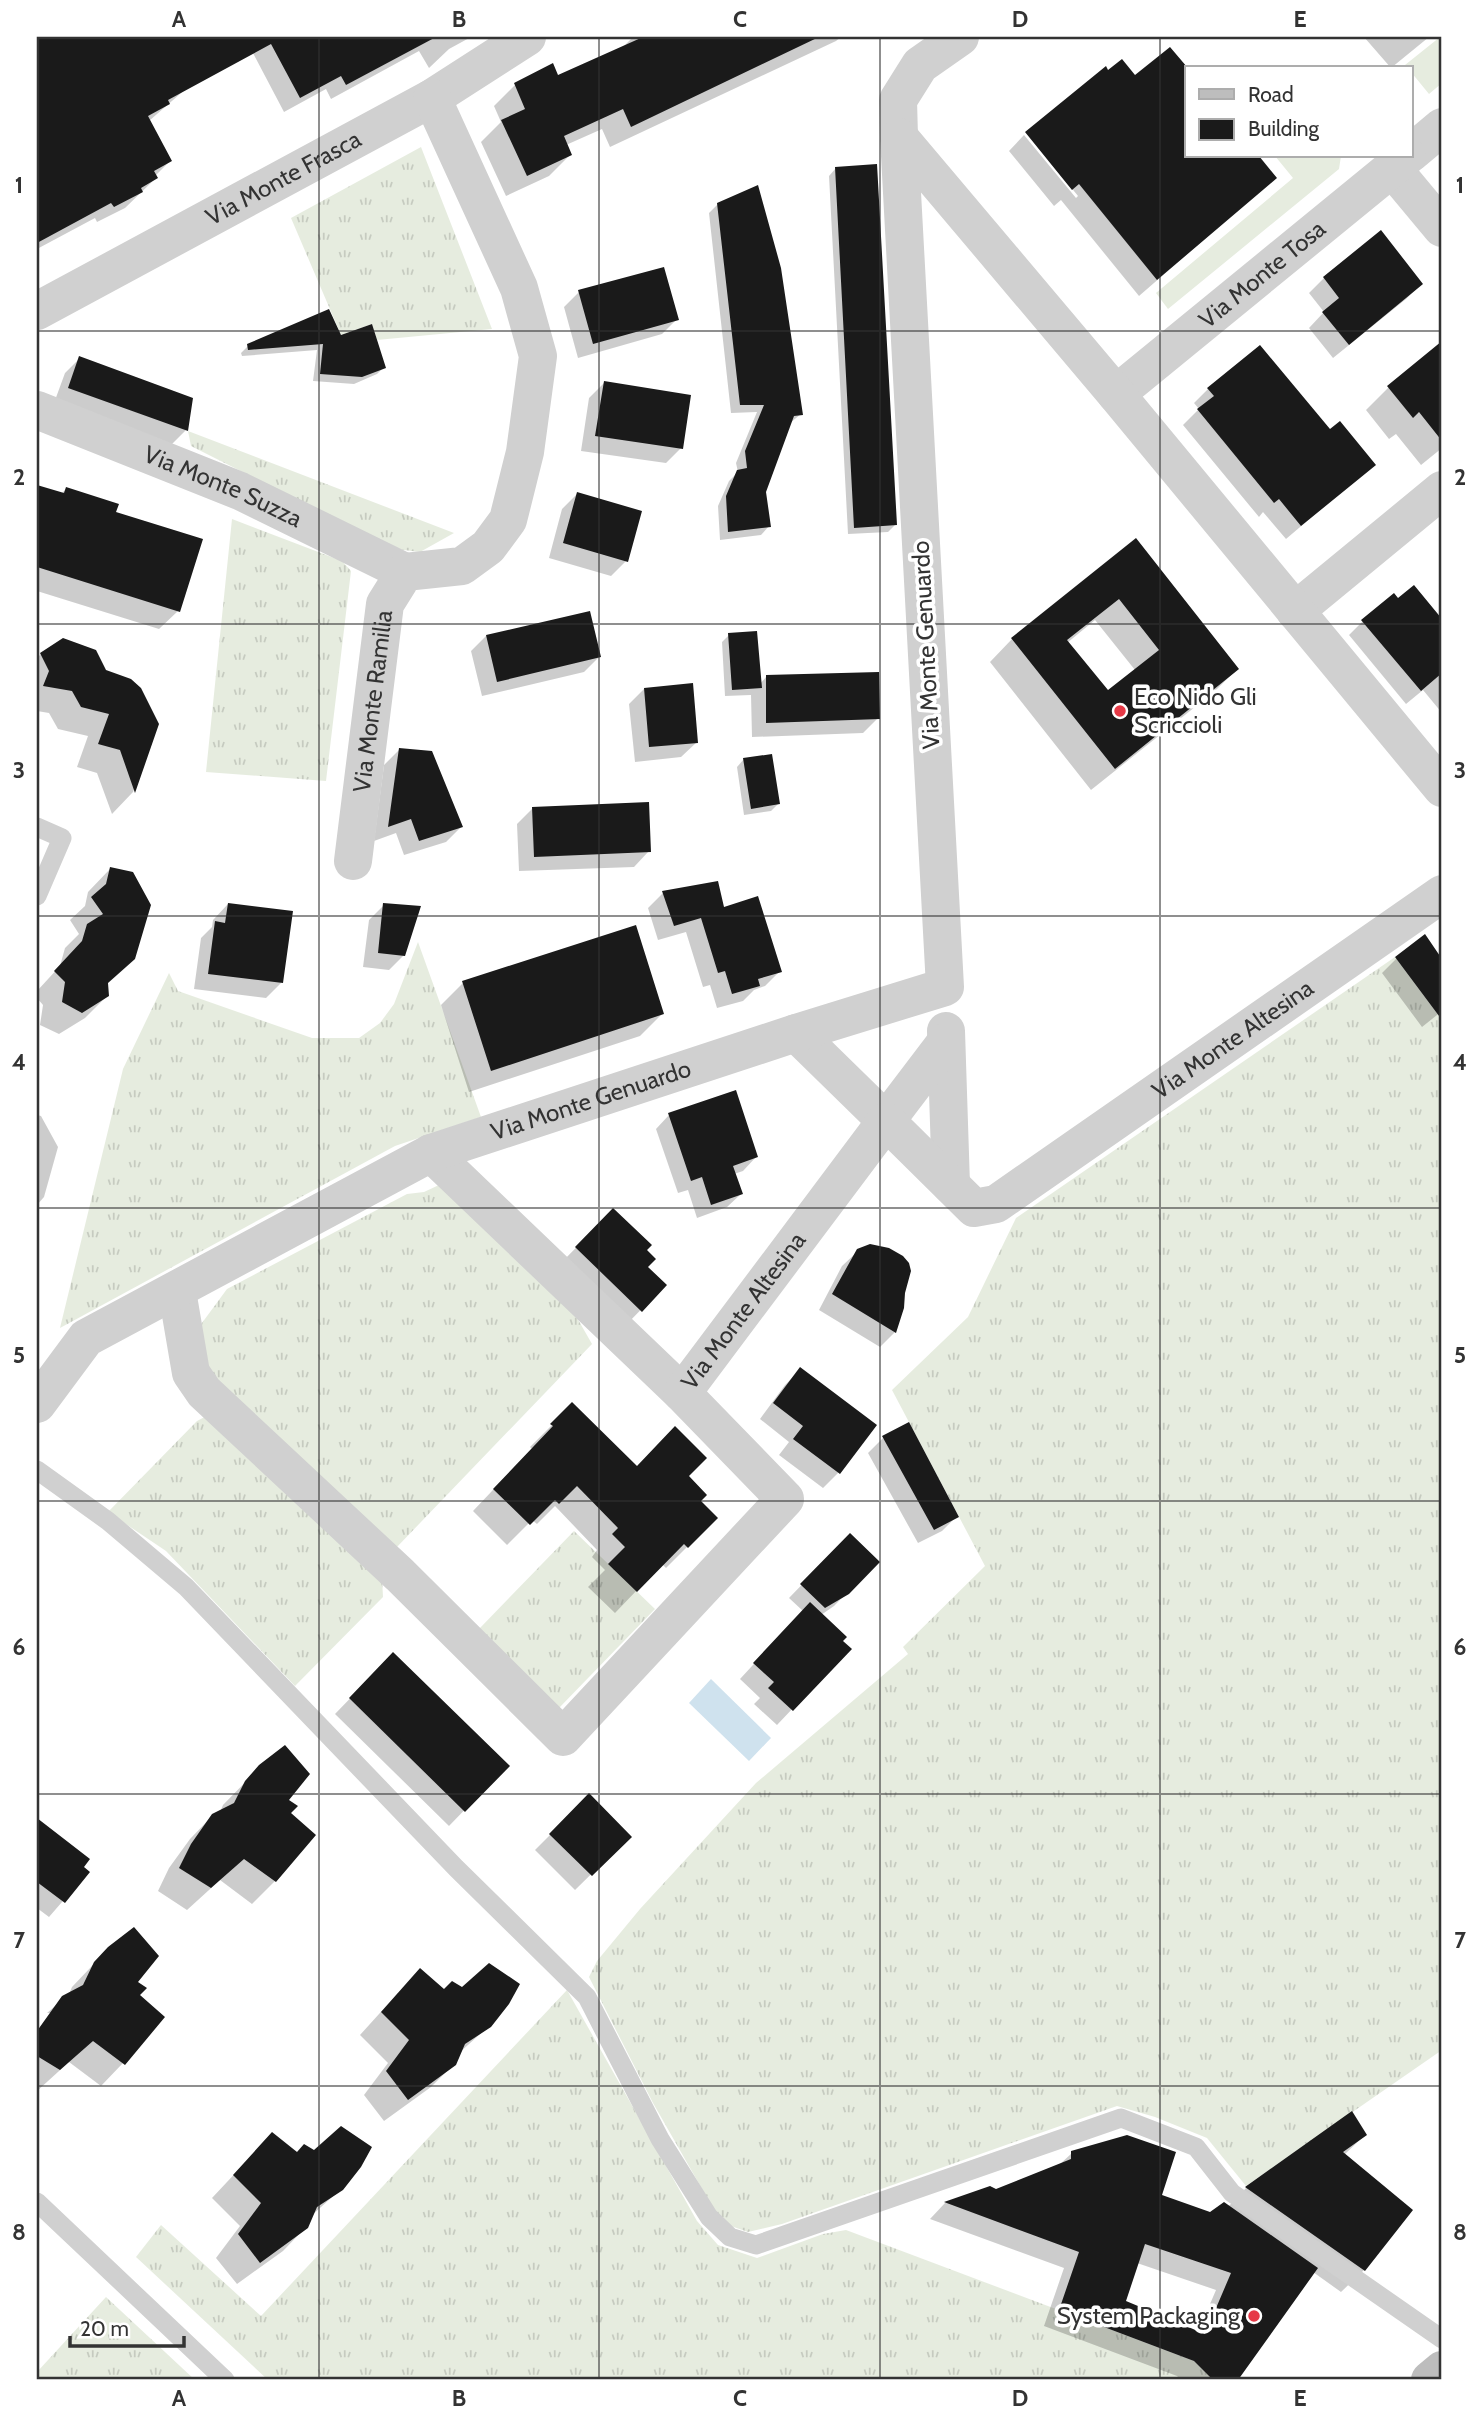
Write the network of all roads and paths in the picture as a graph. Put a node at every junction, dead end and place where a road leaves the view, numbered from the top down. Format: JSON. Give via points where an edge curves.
{"nodes":[{"id":1,"x":527,"y":37,"type":"edge"},
{"id":2,"x":960,"y":37,"type":"edge"},
{"id":3,"x":432,"y":98,"type":"junction"},
{"id":4,"x":1442,"y":127,"type":"edge"},
{"id":5,"x":899,"y":137,"type":"junction"},
{"id":6,"x":1412,"y":152,"type":"edge"},
{"id":7,"x":1403,"y":159,"type":"edge"},
{"id":8,"x":1442,"y":228,"type":"edge"},
{"id":9,"x":37,"y":311,"type":"edge"},
{"id":10,"x":1116,"y":394,"type":"junction"},
{"id":11,"x":37,"y":410,"type":"edge"},
{"id":12,"x":1442,"y":491,"type":"edge"},
{"id":13,"x":405,"y":572,"type":"junction"},
{"id":14,"x":1295,"y":611,"type":"junction"},
{"id":15,"x":1442,"y":788,"type":"edge"},
{"id":16,"x":37,"y":827,"type":"edge"},
{"id":17,"x":353,"y":861,"type":"dead end"},
{"id":18,"x":1442,"y":894,"type":"edge"},
{"id":19,"x":37,"y":896,"type":"edge"},
{"id":20,"x":945,"y":987,"type":"junction"},
{"id":21,"x":796,"y":1033,"type":"junction"},
{"id":22,"x":946,"y":1042,"type":"junction"},
{"id":23,"x":886,"y":1121,"type":"junction"},
{"id":24,"x":431,"y":1153,"type":"junction"},
{"id":25,"x":951,"y":1185,"type":"junction"},
{"id":26,"x":177,"y":1291,"type":"junction"},
{"id":27,"x":682,"y":1393,"type":"junction"},
{"id":28,"x":38,"y":1400,"type":"edge"},
{"id":29,"x":37,"y":1469,"type":"edge"},
{"id":30,"x":37,"y":2202,"type":"edge"},
{"id":31,"x":1442,"y":2339,"type":"edge"},
{"id":32,"x":1442,"y":2370,"type":"edge"},
{"id":33,"x":225,"y":2380,"type":"edge"},
{"id":34,"x":1430,"y":2380,"type":"edge"}],
"edges":[{"from":1,"to":3,"type":"street","name":"Via Monte Frasca"},
{"from":2,"to":5,"type":"street","name":"Via Monte Genuardo","via":[[920,65],[898,100]]},
{"from":3,"to":9,"type":"street","name":"Via Monte Frasca"},
{"from":3,"to":13,"type":"street","via":[[519,288],[538,356],[525,452],[508,520],[488,547],[462,566]]},
{"from":4,"to":6,"type":"street","name":"Via Monte Tosa"},
{"from":5,"to":10,"type":"street"},
{"from":5,"to":20,"type":"street","name":"Via Monte Genuardo"},
{"from":7,"to":8,"type":"street"},
{"from":7,"to":10,"type":"street","name":"Via Monte Tosa"},
{"from":10,"to":14,"type":"street"},
{"from":11,"to":13,"type":"street","name":"Via Monte Suzza","via":[[240,491]]},
{"from":12,"to":14,"type":"street"},
{"from":13,"to":17,"type":"street","name":"Via Monte Ramilia","via":[[385,604]]},
{"from":14,"to":15,"type":"street"},
{"from":16,"to":19,"type":"lane","via":[[62,838]]},
{"from":18,"to":25,"type":"street","name":"Via Monte Altesina","via":[[996,1204],[974,1208]]},
{"from":20,"to":21,"type":"street","name":"Via Monte Genuardo"},
{"from":20,"to":22,"type":"street"},
{"from":21,"to":23,"type":"street"},
{"from":21,"to":24,"type":"street","name":"Via Monte Genuardo"},
{"from":22,"to":23,"type":"street"},
{"from":22,"to":25,"type":"street"},
{"from":23,"to":25,"type":"street","name":"Via Monte Altesina"},
{"from":23,"to":27,"type":"street","name":"Via Monte Altesina"},
{"from":24,"to":26,"type":"street","name":"Via Monte Genuardo"},
{"from":24,"to":27,"type":"street"},
{"from":26,"to":27,"type":"street","name":"Via Monte Altesina","via":[[191,1373],[204,1392],[400,1575],[563,1737],[785,1499]]},
{"from":26,"to":28,"type":"street","name":"Via Monte Genuardo","via":[[86,1338]]},
{"from":29,"to":31,"type":"lane","via":[[186,1587],[587,1997],[660,2139],[709,2217],[730,2237],[756,2245],[1121,2118],[1196,2147],[1232,2193]]},
{"from":30,"to":33,"type":"lane"},
{"from":32,"to":34,"type":"main road"}]}
